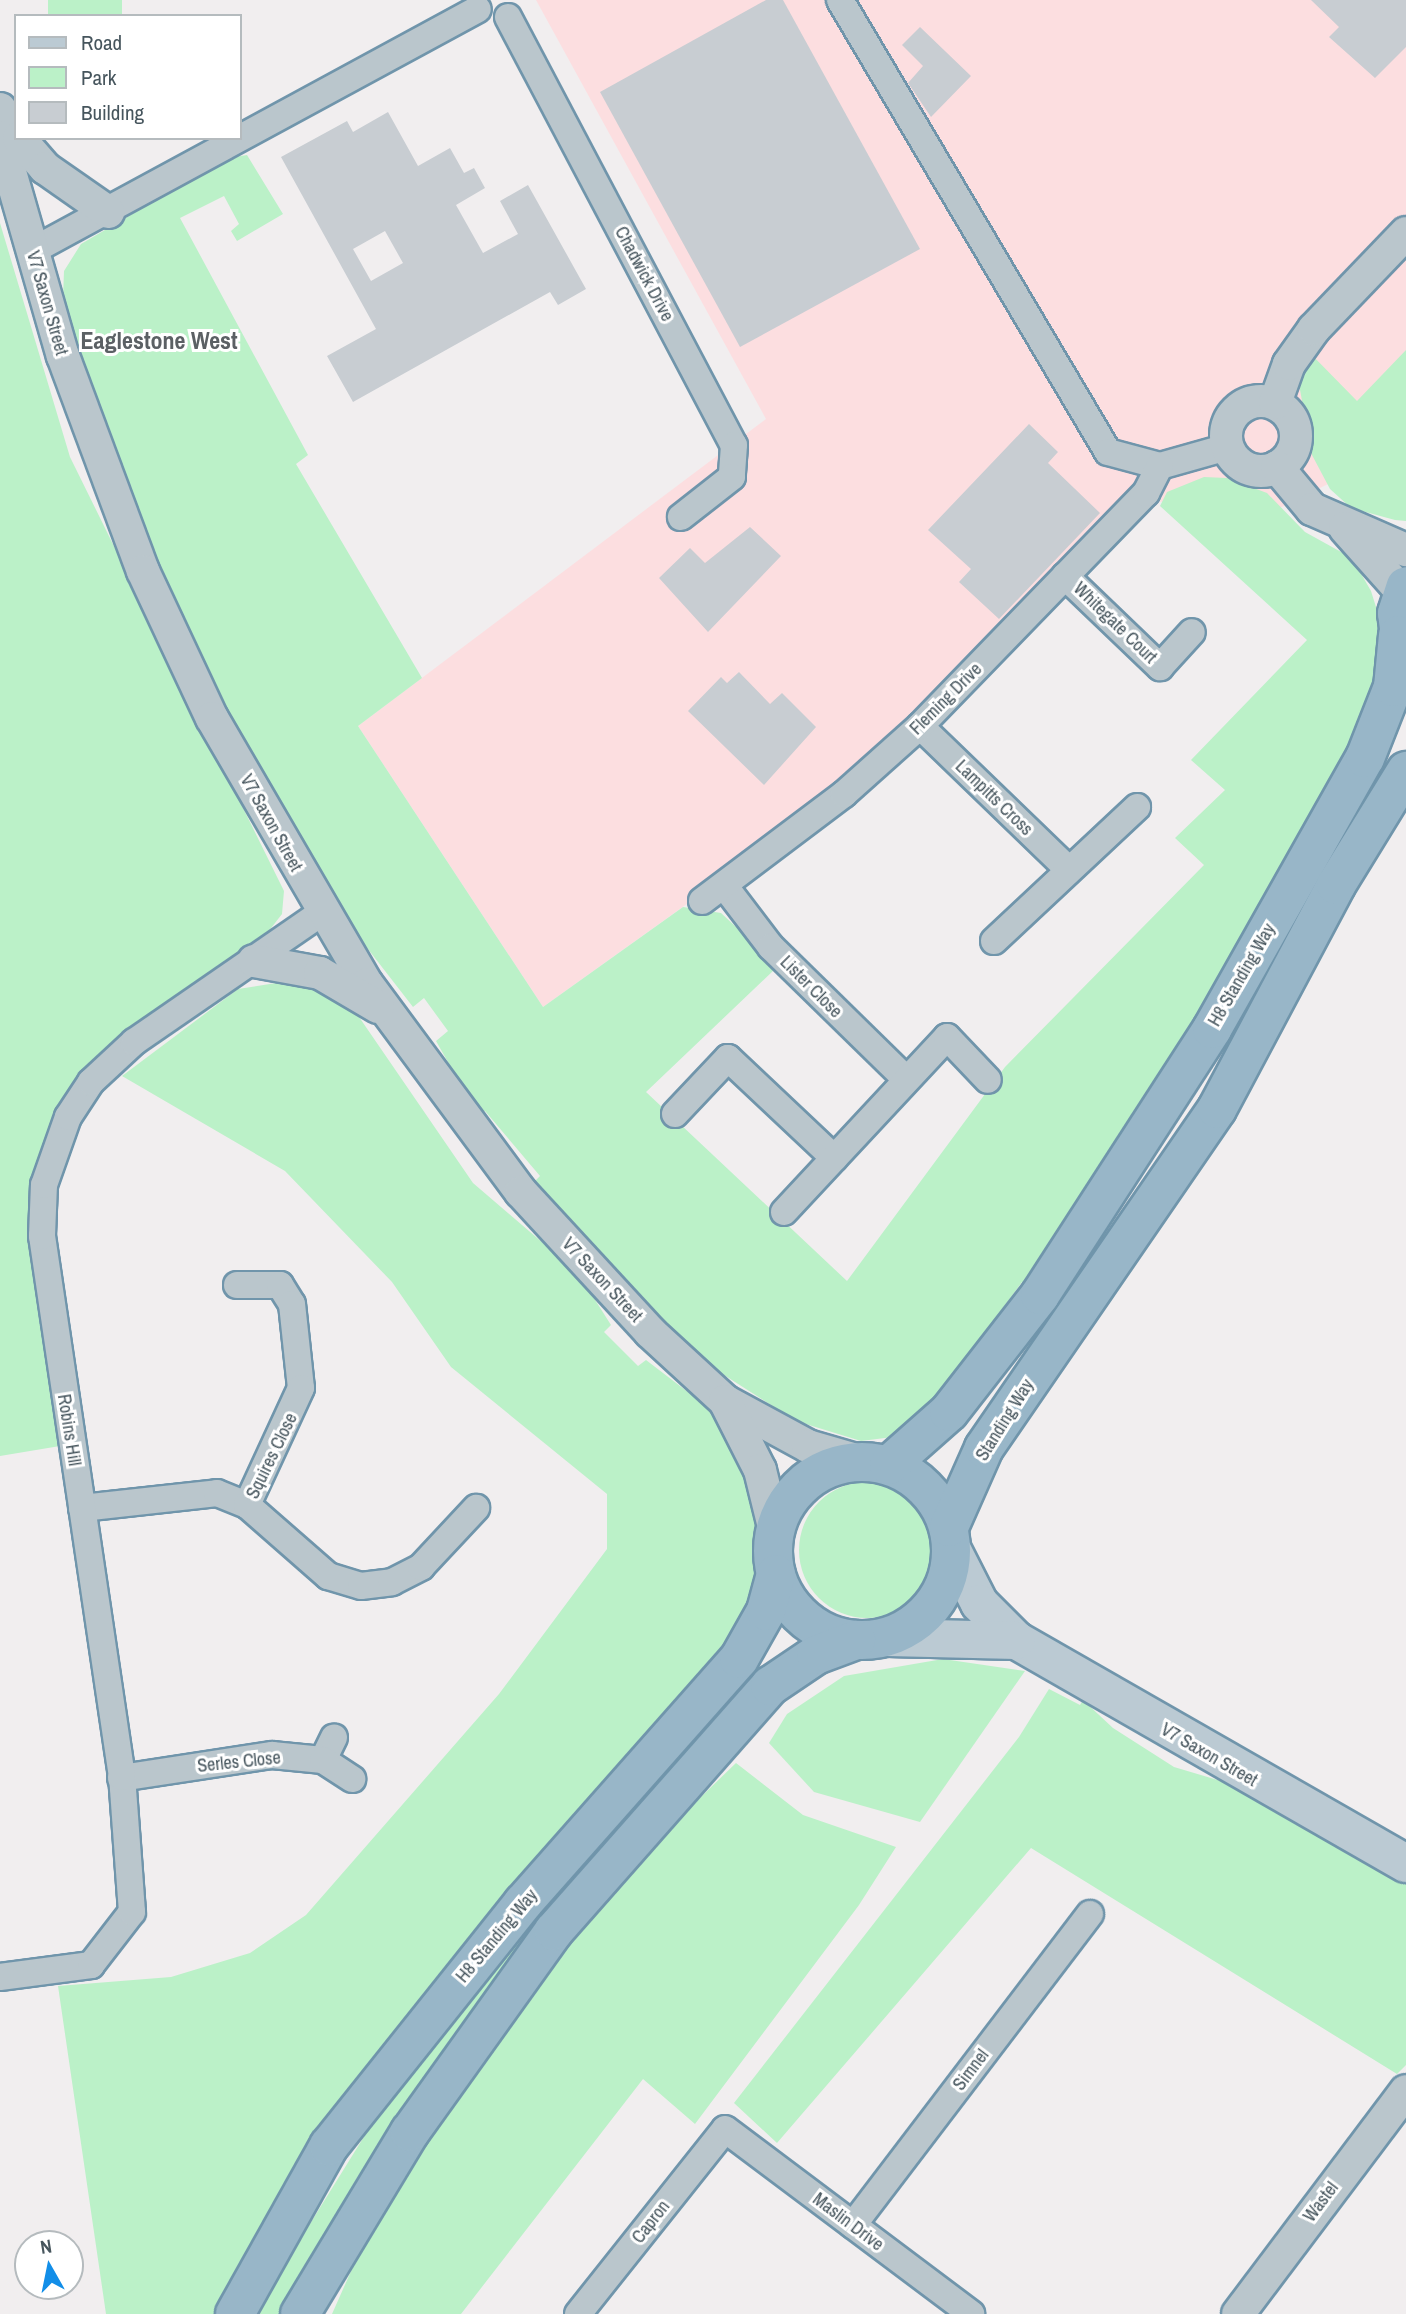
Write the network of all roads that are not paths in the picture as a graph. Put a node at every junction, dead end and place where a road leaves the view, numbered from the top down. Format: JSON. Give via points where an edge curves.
{"nodes":[{"id":1,"x":840,"y":0,"type":"edge"},
{"id":2,"x":477,"y":5,"type":"edge"},
{"id":3,"x":514,"y":9,"type":"edge"},
{"id":4,"x":0,"y":109,"type":"edge"},
{"id":5,"x":14,"y":130,"type":"edge"},
{"id":6,"x":0,"y":137,"type":"edge"},
{"id":7,"x":242,"y":137,"type":"edge"},
{"id":8,"x":21,"y":140,"type":"edge"},
{"id":9,"x":236,"y":140,"type":"edge"},
{"id":10,"x":0,"y":170,"type":"edge"},
{"id":11,"x":18,"y":200,"type":"junction"},
{"id":12,"x":108,"y":212,"type":"junction"},
{"id":13,"x":1406,"y":233,"type":"edge"},
{"id":14,"x":32,"y":251,"type":"junction"},
{"id":15,"x":1275,"y":403,"type":"junction"},
{"id":16,"x":1227,"y":447,"type":"junction"},
{"id":17,"x":1160,"y":466,"type":"junction"},
{"id":18,"x":1277,"y":467,"type":"junction"},
{"id":19,"x":681,"y":517,"type":"dead end"},
{"id":20,"x":1340,"y":523,"type":"junction"},
{"id":21,"x":1406,"y":550,"type":"edge"},
{"id":22,"x":1065,"y":576,"type":"junction"},
{"id":23,"x":1404,"y":589,"type":"edge"},
{"id":24,"x":1192,"y":632,"type":"dead end"},
{"id":25,"x":1402,"y":649,"type":"edge"},
{"id":26,"x":920,"y":726,"type":"junction"},
{"id":27,"x":1406,"y":771,"type":"edge"},
{"id":28,"x":1137,"y":807,"type":"dead end"},
{"id":29,"x":1068,"y":869,"type":"junction"},
{"id":30,"x":726,"y":888,"type":"junction"},
{"id":31,"x":702,"y":901,"type":"dead end"},
{"id":32,"x":321,"y":913,"type":"junction"},
{"id":33,"x":994,"y":941,"type":"dead end"},
{"id":34,"x":254,"y":961,"type":"junction"},
{"id":35,"x":388,"y":1014,"type":"junction"},
{"id":36,"x":906,"y":1079,"type":"junction"},
{"id":37,"x":988,"y":1080,"type":"dead end"},
{"id":38,"x":675,"y":1114,"type":"dead end"},
{"id":39,"x":834,"y":1158,"type":"junction"},
{"id":40,"x":784,"y":1212,"type":"dead end"},
{"id":41,"x":237,"y":1285,"type":"dead end"},
{"id":42,"x":725,"y":1401,"type":"junction"},
{"id":43,"x":874,"y":1463,"type":"junction"},
{"id":44,"x":247,"y":1505,"type":"junction"},
{"id":45,"x":82,"y":1508,"type":"junction"},
{"id":46,"x":476,"y":1508,"type":"dead end"},
{"id":47,"x":775,"y":1531,"type":"junction"},
{"id":48,"x":950,"y":1539,"type":"junction"},
{"id":49,"x":776,"y":1574,"type":"junction"},
{"id":50,"x":872,"y":1638,"type":"junction"},
{"id":51,"x":1019,"y":1642,"type":"junction"},
{"id":52,"x":688,"y":1746,"type":"junction"},
{"id":53,"x":121,"y":1778,"type":"junction"},
{"id":54,"x":352,"y":1779,"type":"dead end"},
{"id":55,"x":1406,"y":1863,"type":"edge"},
{"id":56,"x":1090,"y":1914,"type":"dead end"},
{"id":57,"x":0,"y":1977,"type":"edge"},
{"id":58,"x":1406,"y":2091,"type":"edge"},
{"id":59,"x":725,"y":2129,"type":"joint"},
{"id":60,"x":853,"y":2225,"type":"junction"},
{"id":61,"x":235,"y":2314,"type":"edge"},
{"id":62,"x":300,"y":2314,"type":"edge"},
{"id":63,"x":578,"y":2314,"type":"edge"},
{"id":64,"x":971,"y":2314,"type":"edge"},
{"id":65,"x":1238,"y":2314,"type":"edge"}],
"edges":[{"from":1,"to":17,"type":"street","via":[[1108,452]]},
{"from":2,"to":3,"type":"street","via":[[495,20]]},
{"from":2,"to":7,"type":"street"},
{"from":3,"to":19,"type":"street","name":"Chadwick Drive","via":[[734,445],[732,477]]},
{"from":4,"to":5,"type":"street"},
{"from":6,"to":11,"type":"street","name":"V7 Saxon Street"},
{"from":8,"to":12,"type":"street","via":[[45,168]]},
{"from":9,"to":12,"type":"street"},
{"from":10,"to":11,"type":"street"},
{"from":11,"to":14,"type":"street","name":"V7 Saxon Street"},
{"from":12,"to":14,"type":"street"},
{"from":13,"to":15,"type":"street","via":[[1314,329],[1289,364]]},
{"from":14,"to":32,"type":"street","name":"V7 Saxon Street","via":[[63,356],[143,571],[212,718]]},
{"from":15,"to":16,"type":"street","via":[[1255,400],[1237,410],[1226,427]]},
{"from":15,"to":18,"type":"street","via":[[1292,418],[1296,440]]},
{"from":16,"to":17,"type":"street"},
{"from":16,"to":18,"type":"street","via":[[1253,470]]},
{"from":17,"to":22,"type":"street","name":"Fleming Drive","via":[[1146,493]]},
{"from":18,"to":20,"type":"street","via":[[1311,509]]},
{"from":20,"to":21,"type":"street"},
{"from":20,"to":23,"type":"street"},
{"from":22,"to":24,"type":"street","name":"Whitegate Court","via":[[1160,667]]},
{"from":22,"to":26,"type":"street","name":"Fleming Drive"},
{"from":23,"to":25,"type":"highway","name":"H8 Standing Way"},
{"from":25,"to":43,"type":"highway","name":"H8 Standing Way","via":[[1393,687],[1365,758],[1212,1029],[1040,1295],[948,1412]]},
{"from":26,"to":29,"type":"street","name":"Lampitts Cross"},
{"from":26,"to":30,"type":"street","name":"Fleming Drive"},
{"from":27,"to":48,"type":"highway","name":"Standing Way","via":[[1336,885],[1217,1109],[984,1448]]},
{"from":28,"to":29,"type":"street"},
{"from":29,"to":33,"type":"street"},
{"from":30,"to":31,"type":"street","name":"Fleming Drive"},
{"from":30,"to":36,"type":"street","name":"Lister Close","via":[[771,947]]},
{"from":32,"to":34,"type":"street","name":"Robins Hill"},
{"from":32,"to":35,"type":"street","name":"V7 Saxon Street"},
{"from":34,"to":35,"type":"street","via":[[320,974]]},
{"from":34,"to":45,"type":"street","name":"Robins Hill","via":[[134,1042],[91,1082],[68,1117],[48,1173],[42,1236]]},
{"from":35,"to":42,"type":"street","name":"V7 Saxon Street","via":[[465,1123],[521,1192],[650,1332]]},
{"from":36,"to":37,"type":"street","via":[[947,1037]]},
{"from":36,"to":39,"type":"street"},
{"from":38,"to":39,"type":"street","via":[[728,1058]]},
{"from":39,"to":40,"type":"street"},
{"from":41,"to":44,"type":"street","name":"Squires Close","via":[[280,1285],[292,1304],[301,1388],[278,1451]]},
{"from":42,"to":43,"type":"street","name":"V7 Saxon Street","via":[[808,1446]]},
{"from":42,"to":47,"type":"street","name":"V7 Saxon Street","via":[[760,1470]]},
{"from":43,"to":47,"type":"highway","via":[[814,1475],[796,1490]]},
{"from":43,"to":48,"type":"highway","via":[[927,1489]]},
{"from":44,"to":45,"type":"street","name":"Squires Close","via":[[217,1493],[187,1492]]},
{"from":44,"to":46,"type":"street","name":"Squires Close","via":[[328,1576],[361,1586],[392,1582],[421,1567]]},
{"from":45,"to":53,"type":"street","name":"Robins Hill"},
{"from":47,"to":49,"type":"highway"},
{"from":48,"to":50,"type":"highway","via":[[949,1573],[927,1613]]},
{"from":48,"to":51,"type":"main road","name":"V7 Saxon Street","via":[[979,1603]]},
{"from":49,"to":50,"type":"highway","via":[[805,1620]]},
{"from":49,"to":52,"type":"highway","name":"H8 Standing Way","via":[[766,1611]]},
{"from":50,"to":51,"type":"main road"},
{"from":50,"to":52,"type":"highway","name":"H8 Standing Way","via":[[816,1655]]},
{"from":51,"to":55,"type":"main road","name":"V7 Saxon Street","via":[[1086,1685]]},
{"from":52,"to":61,"type":"highway","name":"H8 Standing Way","via":[[523,1903],[329,2146]]},
{"from":52,"to":62,"type":"highway","name":"H8 Standing Way","via":[[489,2020],[365,2201]]},
{"from":53,"to":54,"type":"street","name":"Serles Close","via":[[328,1748]]},
{"from":53,"to":57,"type":"street","name":"Robins Hill","via":[[132,1912],[90,1965]]},
{"from":56,"to":60,"type":"street","name":"Simnel"},
{"from":58,"to":65,"type":"street","name":"Wastel"},
{"from":59,"to":60,"type":"street","name":"Maslin Drive"},
{"from":59,"to":63,"type":"street","name":"Capron"},
{"from":60,"to":64,"type":"street","name":"Maslin Drive"}]}
